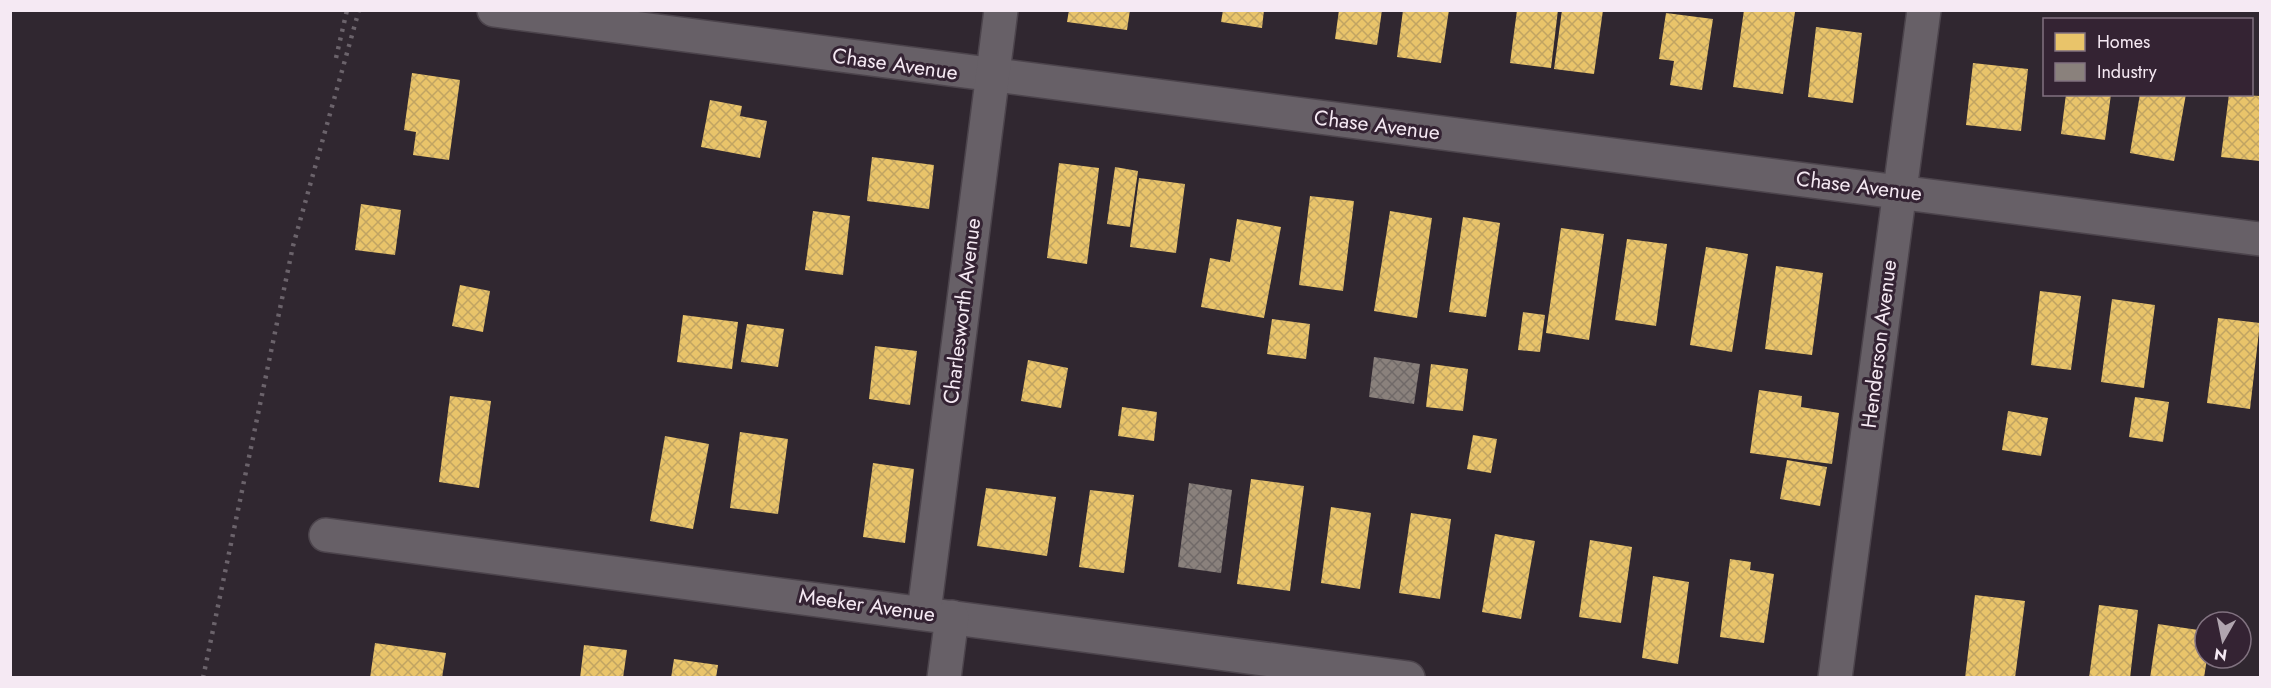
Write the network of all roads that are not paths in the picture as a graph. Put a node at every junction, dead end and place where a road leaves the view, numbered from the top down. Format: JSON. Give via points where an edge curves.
{"nodes":[{"id":1,"x":494,"y":10,"type":"edge"},
{"id":2,"x":1000,"y":10,"type":"edge"},
{"id":3,"x":1924,"y":10,"type":"edge"},
{"id":4,"x":991,"y":76,"type":"junction"},
{"id":5,"x":1899,"y":191,"type":"junction"},
{"id":6,"x":2260,"y":239,"type":"edge"},
{"id":7,"x":326,"y":535,"type":"dead end"},
{"id":8,"x":938,"y":614,"type":"junction"},
{"id":9,"x":944,"y":678,"type":"edge"},
{"id":10,"x":1408,"y":678,"type":"edge"},
{"id":11,"x":1835,"y":678,"type":"edge"}],
"edges":[{"from":1,"to":4,"type":"street","name":"Chase Avenue"},
{"from":2,"to":4,"type":"street","name":"Charlesworth Avenue"},
{"from":3,"to":5,"type":"street","name":"Henderson Avenue"},
{"from":4,"to":5,"type":"street","name":"Chase Avenue"},
{"from":4,"to":8,"type":"street","name":"Charlesworth Avenue"},
{"from":5,"to":6,"type":"street","name":"Chase Avenue"},
{"from":5,"to":11,"type":"street","name":"Henderson Avenue"},
{"from":7,"to":8,"type":"street","name":"Meeker Avenue"},
{"from":8,"to":9,"type":"street","name":"Charlesworth Avenue"},
{"from":8,"to":10,"type":"street","name":"Meeker Avenue"}]}
